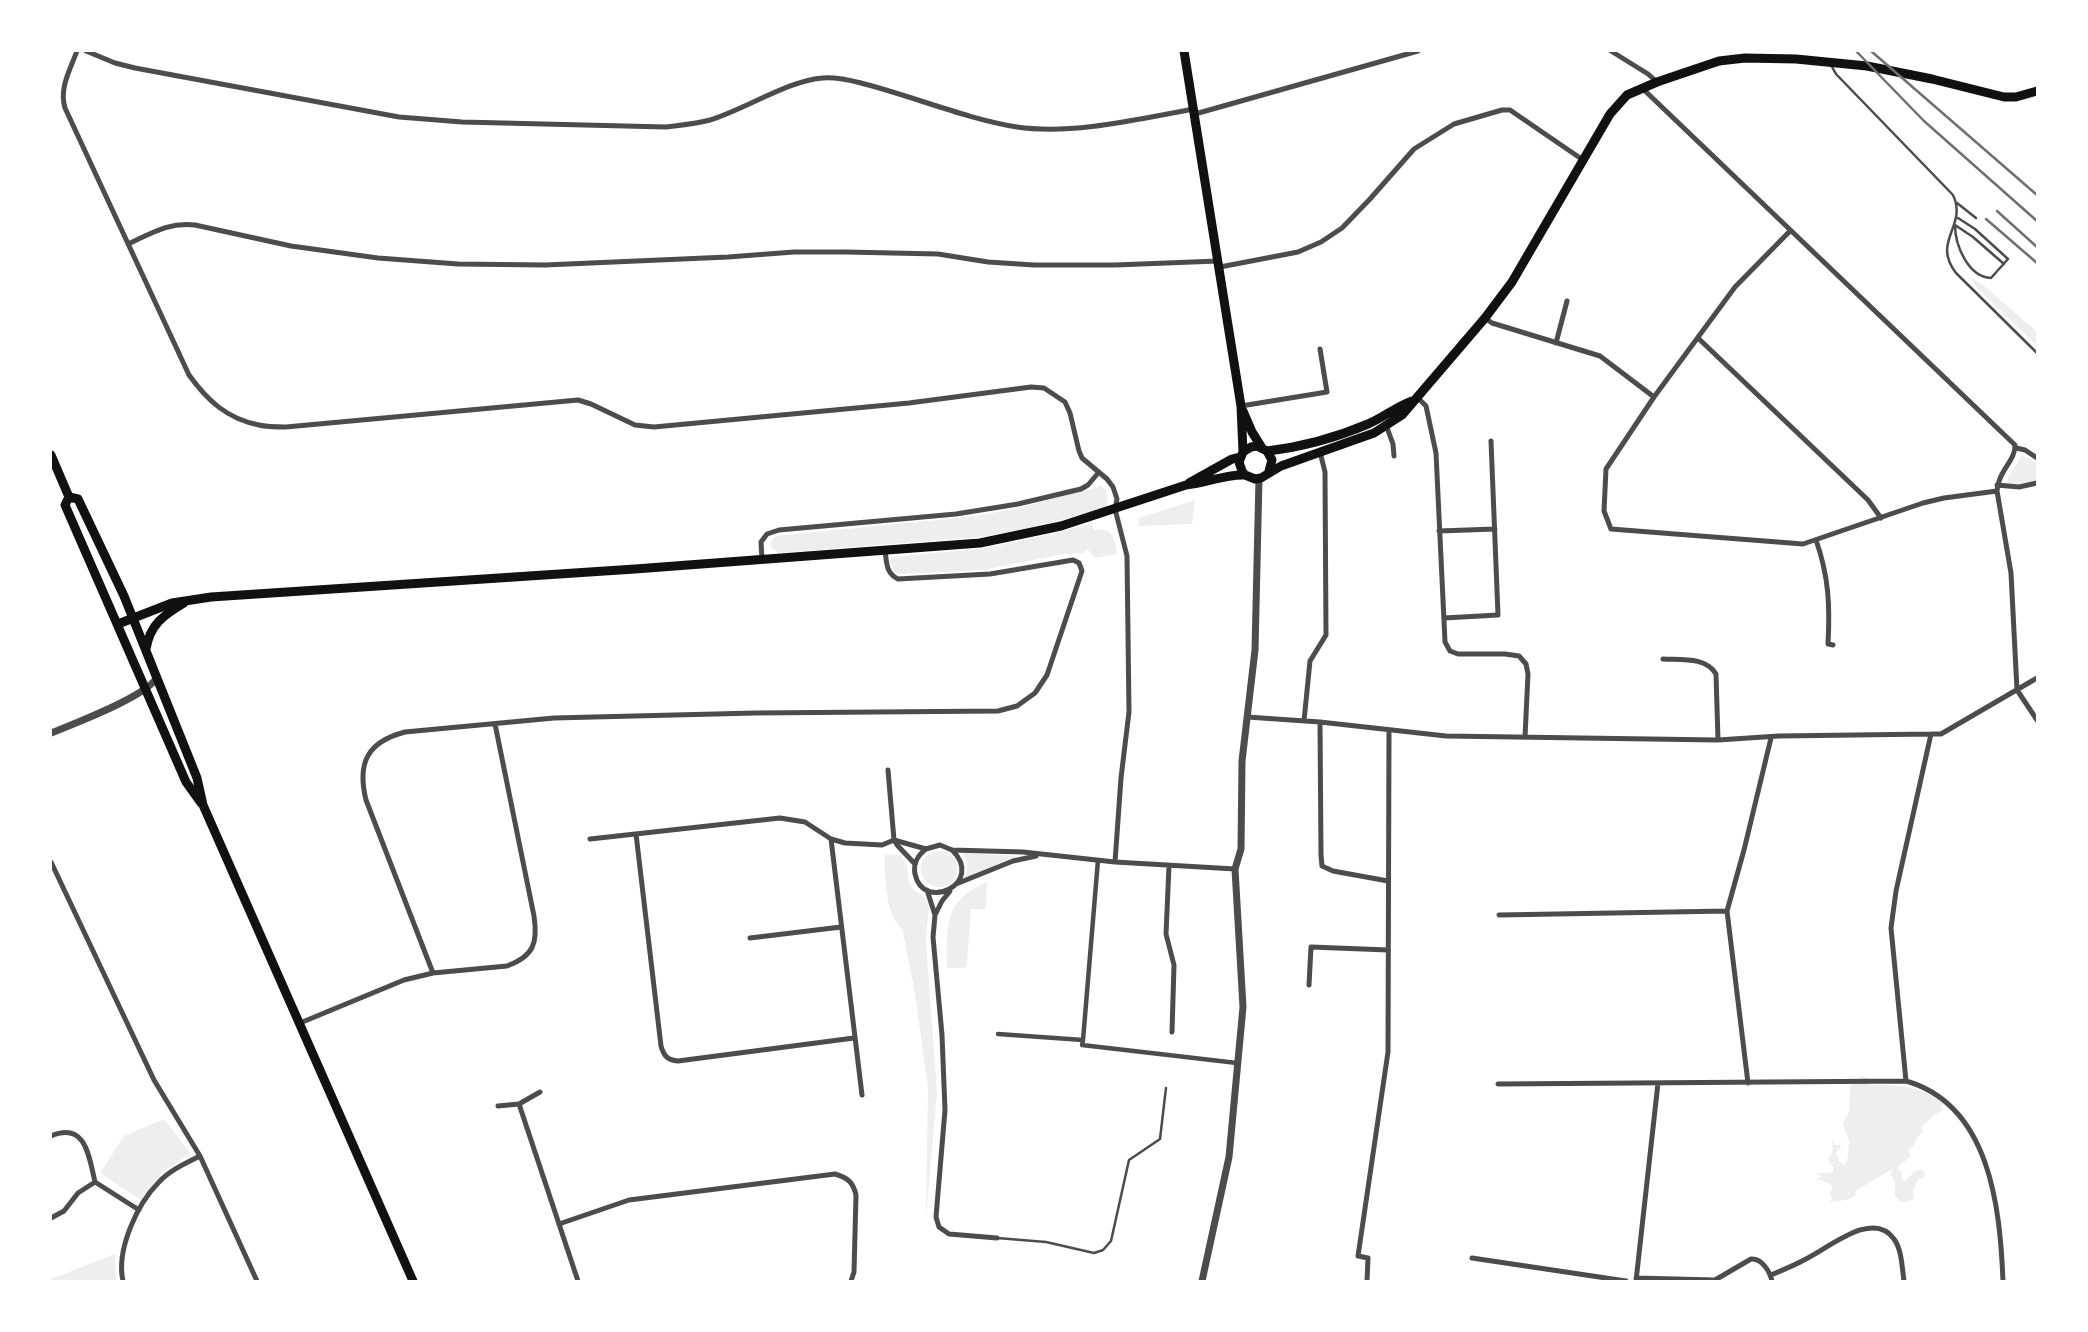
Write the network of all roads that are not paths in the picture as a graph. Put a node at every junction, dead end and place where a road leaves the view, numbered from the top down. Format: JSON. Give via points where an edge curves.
{"nodes":[{"id":1,"x":77,"y":51,"type":"edge"},
{"id":2,"x":86,"y":51,"type":"edge"},
{"id":3,"x":1184,"y":51,"type":"edge"},
{"id":4,"x":1418,"y":51,"type":"edge"},
{"id":5,"x":1613,"y":51,"type":"edge"},
{"id":6,"x":1745,"y":54,"type":"edge"},
{"id":7,"x":1830,"y":62,"type":"junction"},
{"id":8,"x":1657,"y":82,"type":"junction"},
{"id":9,"x":1642,"y":88,"type":"junction"},
{"id":10,"x":2037,"y":91,"type":"edge"},
{"id":11,"x":1195,"y":111,"type":"junction"},
{"id":12,"x":1584,"y":160,"type":"junction"},
{"id":13,"x":1957,"y":203,"type":"junction"},
{"id":14,"x":1958,"y":218,"type":"junction"},
{"id":15,"x":1976,"y":218,"type":"dead end"},
{"id":16,"x":1955,"y":225,"type":"junction"},
{"id":17,"x":1790,"y":231,"type":"junction"},
{"id":18,"x":128,"y":244,"type":"junction"},
{"id":19,"x":1219,"y":264,"type":"junction"},
{"id":20,"x":2004,"y":264,"type":"junction"},
{"id":21,"x":1567,"y":301,"type":"dead end"},
{"id":22,"x":1485,"y":318,"type":"junction"},
{"id":23,"x":1698,"y":338,"type":"junction"},
{"id":24,"x":1556,"y":342,"type":"junction"},
{"id":25,"x":1320,"y":349,"type":"dead end"},
{"id":26,"x":2037,"y":353,"type":"edge"},
{"id":27,"x":1654,"y":397,"type":"junction"},
{"id":28,"x":1415,"y":399,"type":"junction"},
{"id":29,"x":1241,"y":406,"type":"junction"},
{"id":30,"x":1381,"y":417,"type":"junction"},
{"id":31,"x":1386,"y":427,"type":"junction"},
{"id":32,"x":1490,"y":441,"type":"dead end"},
{"id":33,"x":2016,"y":448,"type":"junction"},
{"id":34,"x":1265,"y":449,"type":"junction"},
{"id":35,"x":1320,"y":452,"type":"junction"},
{"id":36,"x":1242,"y":454,"type":"junction"},
{"id":37,"x":51,"y":455,"type":"edge"},
{"id":38,"x":1394,"y":456,"type":"dead end"},
{"id":39,"x":2037,"y":458,"type":"edge"},
{"id":40,"x":1269,"y":471,"type":"junction"},
{"id":41,"x":1099,"y":472,"type":"junction"},
{"id":42,"x":1245,"y":475,"type":"junction"},
{"id":43,"x":1259,"y":478,"type":"junction"},
{"id":44,"x":2037,"y":483,"type":"edge"},
{"id":45,"x":1186,"y":485,"type":"junction"},
{"id":46,"x":1997,"y":488,"type":"junction"},
{"id":47,"x":69,"y":497,"type":"junction"},
{"id":48,"x":1115,"y":509,"type":"junction"},
{"id":49,"x":1881,"y":518,"type":"junction"},
{"id":50,"x":1494,"y":529,"type":"junction"},
{"id":51,"x":1439,"y":531,"type":"junction"},
{"id":52,"x":1816,"y":540,"type":"junction"},
{"id":53,"x":885,"y":551,"type":"junction"},
{"id":54,"x":762,"y":559,"type":"junction"},
{"id":55,"x":192,"y":599,"type":"junction"},
{"id":56,"x":133,"y":618,"type":"junction"},
{"id":57,"x":1444,"y":618,"type":"junction"},
{"id":58,"x":118,"y":624,"type":"junction"},
{"id":59,"x":1833,"y":645,"type":"dead end"},
{"id":60,"x":146,"y":649,"type":"junction"},
{"id":61,"x":1663,"y":659,"type":"dead end"},
{"id":62,"x":156,"y":674,"type":"junction"},
{"id":63,"x":2037,"y":678,"type":"edge"},
{"id":64,"x":145,"y":690,"type":"junction"},
{"id":65,"x":2017,"y":690,"type":"junction"},
{"id":66,"x":1247,"y":717,"type":"junction"},
{"id":67,"x":2037,"y":720,"type":"edge"},
{"id":68,"x":1304,"y":721,"type":"junction"},
{"id":69,"x":1320,"y":722,"type":"junction"},
{"id":70,"x":495,"y":724,"type":"junction"},
{"id":71,"x":1389,"y":730,"type":"junction"},
{"id":72,"x":51,"y":733,"type":"edge"},
{"id":73,"x":1931,"y":734,"type":"junction"},
{"id":74,"x":1525,"y":737,"type":"junction"},
{"id":75,"x":1770,"y":738,"type":"junction"},
{"id":76,"x":1718,"y":740,"type":"junction"},
{"id":77,"x":887,"y":770,"type":"dead end"},
{"id":78,"x":203,"y":805,"type":"junction"},
{"id":79,"x":636,"y":834,"type":"junction"},
{"id":80,"x":590,"y":839,"type":"dead end"},
{"id":81,"x":831,"y":839,"type":"junction"},
{"id":82,"x":894,"y":840,"type":"junction"},
{"id":83,"x":926,"y":849,"type":"junction"},
{"id":84,"x":953,"y":850,"type":"junction"},
{"id":85,"x":1038,"y":855,"type":"junction"},
{"id":86,"x":1098,"y":860,"type":"junction"},
{"id":87,"x":1115,"y":862,"type":"junction"},
{"id":88,"x":51,"y":864,"type":"edge"},
{"id":89,"x":915,"y":864,"type":"junction"},
{"id":90,"x":1169,"y":866,"type":"junction"},
{"id":91,"x":1235,"y":869,"type":"junction"},
{"id":92,"x":1388,"y":881,"type":"junction"},
{"id":93,"x":954,"y":886,"type":"junction"},
{"id":94,"x":928,"y":890,"type":"junction"},
{"id":95,"x":1727,"y":911,"type":"junction"},
{"id":96,"x":935,"y":915,"type":"junction"},
{"id":97,"x":1499,"y":915,"type":"dead end"},
{"id":98,"x":842,"y":927,"type":"junction"},
{"id":99,"x":750,"y":938,"type":"dead end"},
{"id":100,"x":1388,"y":950,"type":"junction"},
{"id":101,"x":433,"y":973,"type":"junction"},
{"id":102,"x":1309,"y":985,"type":"dead end"},
{"id":103,"x":300,"y":1023,"type":"junction"},
{"id":104,"x":1172,"y":1032,"type":"dead end"},
{"id":105,"x":998,"y":1034,"type":"dead end"},
{"id":106,"x":854,"y":1038,"type":"junction"},
{"id":107,"x":1083,"y":1040,"type":"junction"},
{"id":108,"x":1237,"y":1063,"type":"junction"},
{"id":109,"x":1906,"y":1081,"type":"junction"},
{"id":110,"x":1658,"y":1083,"type":"junction"},
{"id":111,"x":1748,"y":1083,"type":"junction"},
{"id":112,"x":1498,"y":1084,"type":"dead end"},
{"id":113,"x":1166,"y":1088,"type":"dead end"},
{"id":114,"x":540,"y":1092,"type":"dead end"},
{"id":115,"x":862,"y":1095,"type":"dead end"},
{"id":116,"x":519,"y":1104,"type":"junction"},
{"id":117,"x":498,"y":1106,"type":"dead end"},
{"id":118,"x":51,"y":1136,"type":"edge"},
{"id":119,"x":200,"y":1156,"type":"junction"},
{"id":120,"x":95,"y":1182,"type":"junction"},
{"id":121,"x":139,"y":1210,"type":"junction"},
{"id":122,"x":51,"y":1218,"type":"edge"},
{"id":123,"x":559,"y":1224,"type":"junction"},
{"id":124,"x":997,"y":1238,"type":"joint"},
{"id":125,"x":1472,"y":1258,"type":"dead end"},
{"id":126,"x":1579,"y":1278,"type":"edge"},
{"id":127,"x":1771,"y":1278,"type":"edge"},
{"id":128,"x":1636,"y":1280,"type":"edge"},
{"id":129,"x":123,"y":1281,"type":"edge"},
{"id":130,"x":257,"y":1281,"type":"edge"},
{"id":131,"x":413,"y":1281,"type":"edge"},
{"id":132,"x":578,"y":1281,"type":"edge"},
{"id":133,"x":851,"y":1281,"type":"edge"},
{"id":134,"x":1202,"y":1281,"type":"edge"},
{"id":135,"x":1367,"y":1281,"type":"edge"},
{"id":136,"x":1626,"y":1281,"type":"edge"},
{"id":137,"x":1904,"y":1281,"type":"edge"},
{"id":138,"x":2003,"y":1281,"type":"edge"}],
"edges":[{"from":1,"to":18,"type":"street","via":[[62,100]]},
{"from":2,"to":11,"type":"street","via":[[135,68],[341,107],[462,122],[680,125],[711,120],[822,78],[861,83],[1020,127],[1064,128]]},
{"from":3,"to":11,"type":"main road"},
{"from":4,"to":11,"type":"street"},
{"from":5,"to":8,"type":"street"},
{"from":6,"to":7,"type":"main road"},
{"from":6,"to":8,"type":"main road"},
{"from":7,"to":10,"type":"main road","via":[[2004,97]]},
{"from":7,"to":13,"type":"lane","via":[[1836,74],[1947,187]]},
{"from":8,"to":9,"type":"main road"},
{"from":9,"to":12,"type":"main road","via":[[1614,108]]},
{"from":9,"to":17,"type":"street"},
{"from":11,"to":19,"type":"main road"},
{"from":12,"to":19,"type":"street","via":[[1510,110],[1502,110],[1454,124],[1414,149],[1342,228],[1321,242],[1297,252]]},
{"from":12,"to":22,"type":"main road","via":[[1521,268]]},
{"from":13,"to":14,"type":"lane"},
{"from":13,"to":15,"type":"lane"},
{"from":14,"to":16,"type":"lane"},
{"from":14,"to":20,"type":"lane","via":[[2008,259]]},
{"from":16,"to":20,"type":"lane"},
{"from":16,"to":20,"type":"lane","via":[[1960,251],[1975,270],[1988,279]]},
{"from":16,"to":26,"type":"lane","via":[[1947,246],[1953,269]]},
{"from":17,"to":23,"type":"street","via":[[1735,287]]},
{"from":17,"to":33,"type":"street"},
{"from":18,"to":19,"type":"street","via":[[180,223],[291,246],[458,264],[570,264],[794,252],[938,254],[1034,265]]},
{"from":18,"to":41,"type":"street","via":[[189,375],[214,405],[258,425],[286,427],[578,400],[635,425],[653,427],[1031,387],[1044,388],[1065,402],[1079,451]]},
{"from":19,"to":29,"type":"main road"},
{"from":21,"to":24,"type":"street"},
{"from":22,"to":24,"type":"street"},
{"from":22,"to":28,"type":"main road"},
{"from":23,"to":27,"type":"street"},
{"from":23,"to":49,"type":"street","via":[[1868,499]]},
{"from":24,"to":27,"type":"street","via":[[1600,356]]},
{"from":25,"to":29,"type":"street","via":[[1327,392]]},
{"from":27,"to":52,"type":"street","via":[[1606,469],[1604,511],[1611,528],[1803,544]]},
{"from":28,"to":30,"type":"main road"},
{"from":28,"to":31,"type":"main road"},
{"from":28,"to":51,"type":"street","via":[[1426,406],[1436,453]]},
{"from":29,"to":34,"type":"main road"},
{"from":29,"to":36,"type":"main road"},
{"from":30,"to":31,"type":"street"},
{"from":30,"to":34,"type":"main road","via":[[1317,442]]},
{"from":31,"to":35,"type":"main road"},
{"from":31,"to":38,"type":"street"},
{"from":32,"to":50,"type":"street"},
{"from":33,"to":39,"type":"street"},
{"from":33,"to":46,"type":"street"},
{"from":34,"to":36,"type":"main road","via":[[1251,447]]},
{"from":34,"to":40,"type":"main road","via":[[1272,460]]},
{"from":35,"to":40,"type":"main road"},
{"from":35,"to":68,"type":"street","via":[[1325,472],[1326,635],[1310,661]]},
{"from":36,"to":42,"type":"main road","via":[[1240,467]]},
{"from":36,"to":45,"type":"main road"},
{"from":37,"to":47,"type":"main road"},
{"from":40,"to":43,"type":"main road"},
{"from":41,"to":48,"type":"street","via":[[1112,486]]},
{"from":41,"to":54,"type":"street","via":[[1081,489],[1018,504],[779,530],[761,542]]},
{"from":42,"to":43,"type":"main road"},
{"from":42,"to":45,"type":"main road"},
{"from":43,"to":66,"type":"street","via":[[1255,650]]},
{"from":44,"to":46,"type":"street"},
{"from":45,"to":48,"type":"main road"},
{"from":46,"to":49,"type":"street","via":[[1923,503]]},
{"from":46,"to":65,"type":"street","via":[[2011,573]]},
{"from":47,"to":56,"type":"main road","via":[[78,499]]},
{"from":47,"to":58,"type":"main road","via":[[65,505]]},
{"from":48,"to":53,"type":"main road","via":[[1002,540]]},
{"from":48,"to":87,"type":"street","via":[[1128,563],[1130,691]]},
{"from":49,"to":52,"type":"street"},
{"from":50,"to":51,"type":"street"},
{"from":50,"to":57,"type":"street","via":[[1499,615]]},
{"from":51,"to":57,"type":"street"},
{"from":52,"to":59,"type":"street","via":[[1825,564],[1828,644]]},
{"from":53,"to":54,"type":"main road"},
{"from":53,"to":70,"type":"street","via":[[887,569],[898,579],[990,574],[1073,560],[1079,563],[1082,571],[1047,675],[1035,692],[1017,706],[998,711],[554,718]]},
{"from":54,"to":55,"type":"main road"},
{"from":55,"to":56,"type":"main road"},
{"from":55,"to":60,"type":"main road","via":[[157,621]]},
{"from":56,"to":58,"type":"main road"},
{"from":56,"to":60,"type":"main road"},
{"from":57,"to":74,"type":"street","via":[[1450,651],[1518,656],[1526,664]]},
{"from":58,"to":64,"type":"main road"},
{"from":60,"to":62,"type":"main road"},
{"from":61,"to":76,"type":"street","via":[[1703,662],[1717,674]]},
{"from":62,"to":64,"type":"street","via":[[157,679]]},
{"from":62,"to":78,"type":"main road"},
{"from":63,"to":65,"type":"street"},
{"from":64,"to":72,"type":"street"},
{"from":64,"to":78,"type":"main road","via":[[186,782]]},
{"from":65,"to":67,"type":"street"},
{"from":65,"to":73,"type":"street","via":[[1941,734]]},
{"from":66,"to":68,"type":"street"},
{"from":66,"to":91,"type":"street","via":[[1241,849]]},
{"from":68,"to":69,"type":"street"},
{"from":69,"to":71,"type":"street"},
{"from":69,"to":92,"type":"street","via":[[1322,866]]},
{"from":70,"to":101,"type":"street","via":[[534,916],[535,944],[527,956],[508,966]]},
{"from":70,"to":101,"type":"street","via":[[387,737],[372,749],[363,765],[366,800]]},
{"from":71,"to":74,"type":"street"},
{"from":71,"to":92,"type":"street"},
{"from":73,"to":75,"type":"street"},
{"from":73,"to":109,"type":"street","via":[[1891,928]]},
{"from":74,"to":76,"type":"street"},
{"from":75,"to":76,"type":"street"},
{"from":75,"to":95,"type":"street"},
{"from":77,"to":82,"type":"street"},
{"from":78,"to":103,"type":"main road"},
{"from":79,"to":80,"type":"street"},
{"from":79,"to":81,"type":"street","via":[[780,818],[805,822]]},
{"from":79,"to":106,"type":"street","via":[[661,1046],[669,1060]]},
{"from":81,"to":82,"type":"street","via":[[882,845]]},
{"from":81,"to":98,"type":"street"},
{"from":82,"to":83,"type":"street"},
{"from":82,"to":89,"type":"street"},
{"from":83,"to":84,"type":"street","via":[[940,845]]},
{"from":83,"to":89,"type":"street"},
{"from":84,"to":85,"type":"street"},
{"from":84,"to":93,"type":"street","via":[[962,867]]},
{"from":85,"to":86,"type":"street"},
{"from":85,"to":93,"type":"street"},
{"from":86,"to":87,"type":"street"},
{"from":86,"to":107,"type":"street"},
{"from":87,"to":90,"type":"street"},
{"from":88,"to":119,"type":"street","via":[[154,1080]]},
{"from":89,"to":94,"type":"street","via":[[918,880]]},
{"from":90,"to":91,"type":"street"},
{"from":90,"to":104,"type":"street","via":[[1166,934],[1174,965]]},
{"from":91,"to":108,"type":"street","via":[[1243,992]]},
{"from":92,"to":100,"type":"street"},
{"from":93,"to":94,"type":"street","via":[[942,892]]},
{"from":93,"to":96,"type":"street"},
{"from":94,"to":96,"type":"street"},
{"from":95,"to":97,"type":"street"},
{"from":95,"to":111,"type":"street"},
{"from":96,"to":124,"type":"street","via":[[945,1110],[936,1217],[939,1227],[949,1234]]},
{"from":98,"to":99,"type":"street"},
{"from":98,"to":106,"type":"street"},
{"from":100,"to":102,"type":"street","via":[[1311,947]]},
{"from":100,"to":135,"type":"street","via":[[1388,1052],[1358,1256],[1368,1258]]},
{"from":101,"to":103,"type":"street","via":[[375,990]]},
{"from":103,"to":131,"type":"main road"},
{"from":105,"to":107,"type":"street"},
{"from":106,"to":115,"type":"street"},
{"from":107,"to":108,"type":"street","via":[[1082,1045]]},
{"from":108,"to":134,"type":"street","via":[[1229,1157]]},
{"from":109,"to":111,"type":"street"},
{"from":109,"to":138,"type":"street","via":[[1945,1100],[1978,1146],[2001,1232]]},
{"from":110,"to":111,"type":"street"},
{"from":110,"to":112,"type":"street"},
{"from":110,"to":128,"type":"street"},
{"from":113,"to":124,"type":"lane","via":[[1160,1139],[1129,1160],[1111,1241],[1103,1250],[1094,1253],[1046,1242]]},
{"from":114,"to":116,"type":"street"},
{"from":116,"to":117,"type":"street"},
{"from":116,"to":123,"type":"street"},
{"from":118,"to":120,"type":"street","via":[[62,1131],[76,1135],[86,1146]]},
{"from":119,"to":121,"type":"street","via":[[159,1181]]},
{"from":119,"to":130,"type":"street"},
{"from":120,"to":121,"type":"street"},
{"from":120,"to":122,"type":"street"},
{"from":121,"to":129,"type":"street","via":[[120,1263]]},
{"from":123,"to":132,"type":"street"},
{"from":123,"to":133,"type":"street","via":[[629,1200],[835,1174],[847,1177],[856,1195]]},
{"from":125,"to":126,"type":"street"},
{"from":126,"to":136,"type":"street"},
{"from":127,"to":128,"type":"street","via":[[1760,1260],[1751,1259],[1715,1280]]},
{"from":127,"to":137,"type":"street","via":[[1845,1236],[1871,1228],[1884,1229],[1893,1236]]}]}
